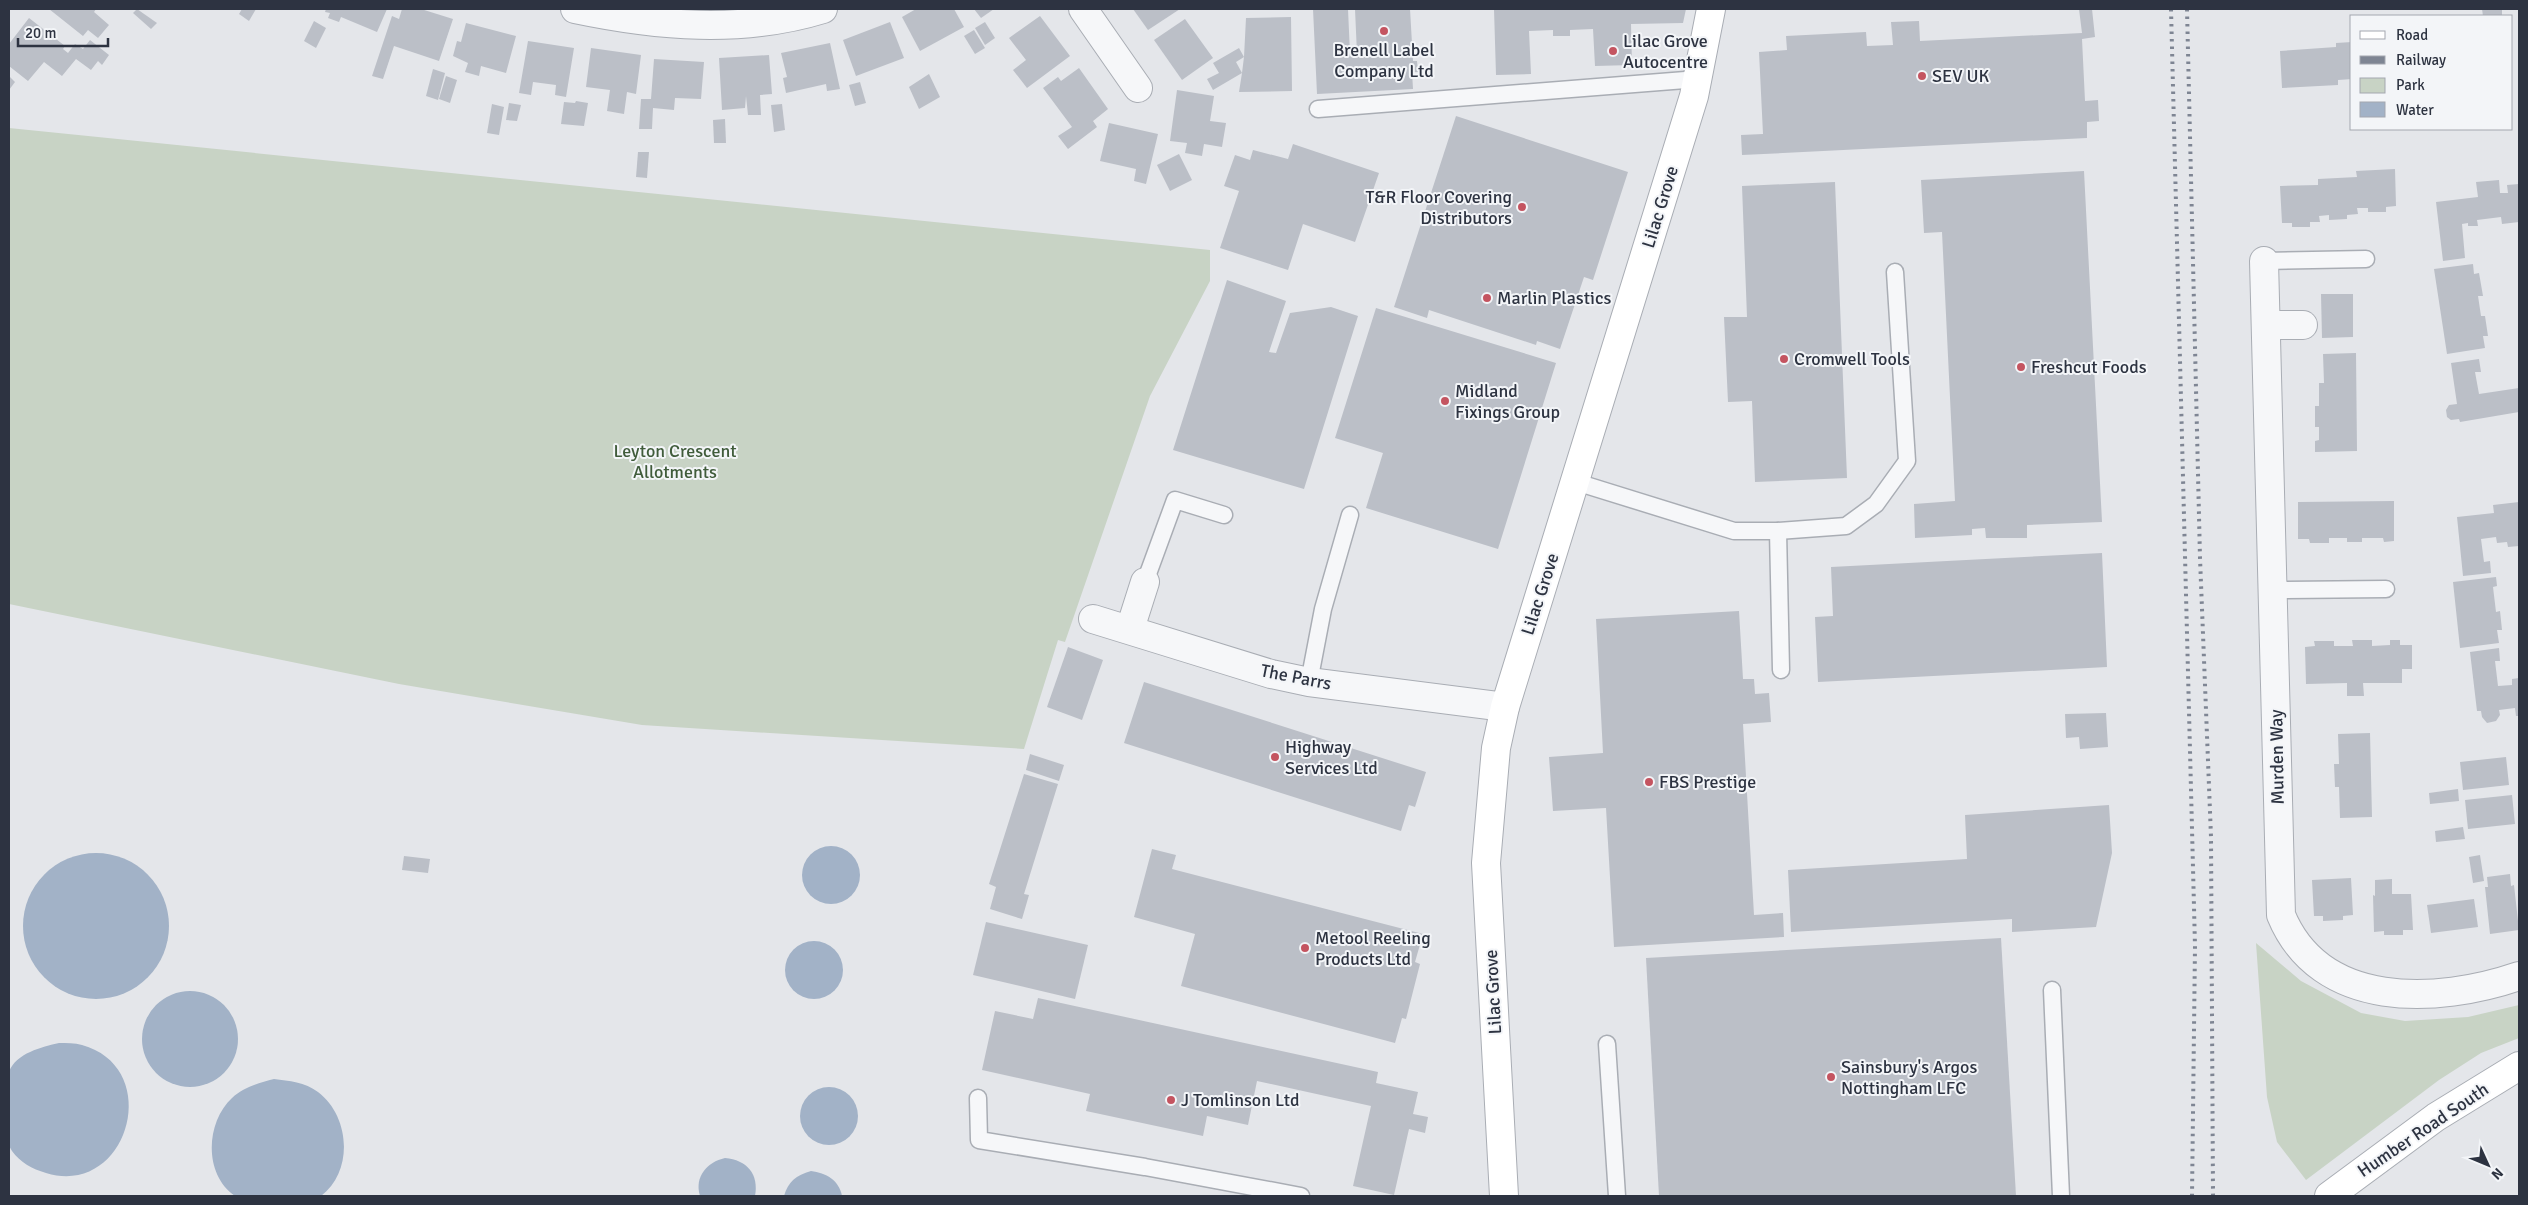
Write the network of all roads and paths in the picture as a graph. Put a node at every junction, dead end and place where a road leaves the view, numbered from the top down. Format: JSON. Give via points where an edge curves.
{"nodes":[{"id":1,"x":575,"y":9,"type":"edge"},
{"id":2,"x":823,"y":9,"type":"edge"},
{"id":3,"x":1082,"y":9,"type":"edge"},
{"id":4,"x":1711,"y":9,"type":"edge"},
{"id":5,"x":1698,"y":78,"type":"junction"},
{"id":6,"x":1138,"y":88,"type":"dead end"},
{"id":7,"x":1318,"y":109,"type":"dead end"},
{"id":8,"x":2366,"y":259,"type":"dead end"},
{"id":9,"x":2264,"y":261,"type":"joint"},
{"id":10,"x":1895,"y":272,"type":"dead end"},
{"id":11,"x":2266,"y":325,"type":"junction"},
{"id":12,"x":2303,"y":325,"type":"dead end"},
{"id":13,"x":1576,"y":482,"type":"junction"},
{"id":14,"x":1224,"y":515,"type":"dead end"},
{"id":15,"x":1350,"y":515,"type":"dead end"},
{"id":16,"x":1778,"y":531,"type":"junction"},
{"id":17,"x":1145,"y":582,"type":"joint"},
{"id":18,"x":2274,"y":590,"type":"junction"},
{"id":19,"x":2386,"y":590,"type":"dead end"},
{"id":20,"x":1093,"y":619,"type":"dead end"},
{"id":21,"x":1130,"y":628,"type":"junction"},
{"id":22,"x":1781,"y":670,"type":"dead end"},
{"id":23,"x":1309,"y":682,"type":"junction"},
{"id":24,"x":1505,"y":707,"type":"junction"},
{"id":25,"x":2519,"y":976,"type":"edge"},
{"id":26,"x":2052,"y":990,"type":"dead end"},
{"id":27,"x":1607,"y":1044,"type":"dead end"},
{"id":28,"x":2519,"y":1066,"type":"edge"},
{"id":29,"x":978,"y":1098,"type":"dead end"},
{"id":30,"x":1301,"y":1196,"type":"edge"},
{"id":31,"x":1504,"y":1196,"type":"edge"},
{"id":32,"x":1617,"y":1196,"type":"edge"},
{"id":33,"x":2061,"y":1196,"type":"edge"},
{"id":34,"x":2329,"y":1196,"type":"edge"}],
"edges":[{"from":1,"to":2,"type":"street","via":[[639,21],[691,26],[772,19]]},
{"from":3,"to":6,"type":"street"},
{"from":4,"to":5,"type":"street","name":"Lilac Grove"},
{"from":5,"to":7,"type":"lane"},
{"from":5,"to":13,"type":"street","name":"Lilac Grove"},
{"from":8,"to":9,"type":"lane"},
{"from":9,"to":11,"type":"street","name":"Murden Way"},
{"from":10,"to":16,"type":"lane","via":[[1907,461],[1876,504],[1846,526]]},
{"from":11,"to":12,"type":"street"},
{"from":11,"to":18,"type":"street","name":"Murden Way"},
{"from":13,"to":16,"type":"lane","via":[[1734,531]]},
{"from":13,"to":24,"type":"street","name":"Lilac Grove"},
{"from":14,"to":17,"type":"lane","via":[[1175,500]]},
{"from":15,"to":23,"type":"lane","via":[[1324,609]]},
{"from":16,"to":22,"type":"lane"},
{"from":17,"to":21,"type":"street"},
{"from":18,"to":19,"type":"lane"},
{"from":18,"to":25,"type":"street","name":"Murden Way","via":[[2281,915],[2290,935],[2305,954],[2331,974],[2371,991],[2439,993],[2485,988]]},
{"from":20,"to":21,"type":"street","name":"The Parrs"},
{"from":21,"to":23,"type":"street","name":"The Parrs","via":[[1270,674]]},
{"from":23,"to":24,"type":"street","name":"The Parrs"},
{"from":24,"to":31,"type":"street","name":"Lilac Grove","via":[[1496,748],[1486,863]]},
{"from":26,"to":33,"type":"lane"},
{"from":27,"to":32,"type":"lane"},
{"from":28,"to":34,"type":"street","name":"Humber Road South","via":[[2436,1118]]},
{"from":29,"to":30,"type":"lane","via":[[979,1140]]}]}
